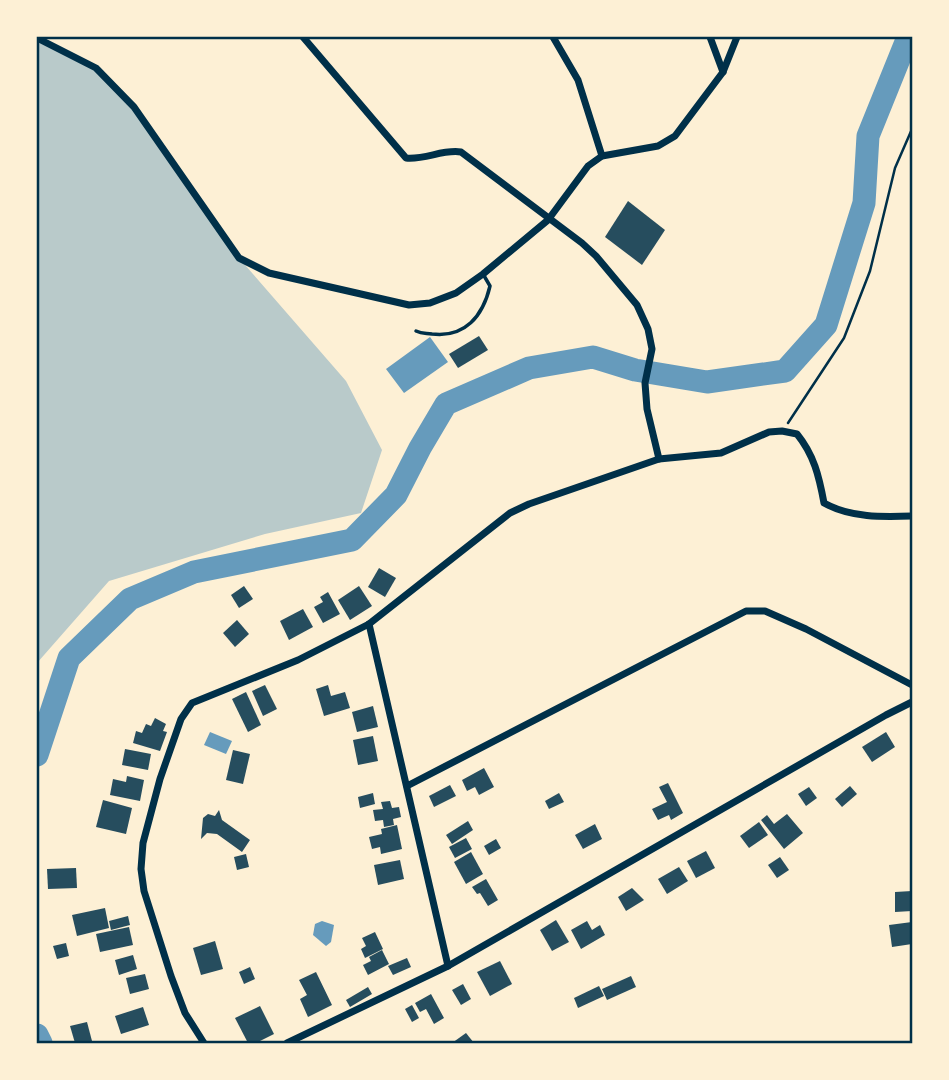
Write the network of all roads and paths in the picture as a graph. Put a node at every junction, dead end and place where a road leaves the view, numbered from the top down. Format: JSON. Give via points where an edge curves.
{"nodes":[{"id":1,"x":37,"y":37,"type":"edge"},
{"id":2,"x":303,"y":37,"type":"edge"},
{"id":3,"x":553,"y":37,"type":"edge"},
{"id":4,"x":710,"y":37,"type":"edge"},
{"id":5,"x":737,"y":37,"type":"edge"},
{"id":6,"x":723,"y":72,"type":"junction"},
{"id":7,"x":912,"y":130,"type":"edge"},
{"id":8,"x":602,"y":156,"type":"junction"},
{"id":9,"x":548,"y":220,"type":"junction"},
{"id":10,"x":483,"y":274,"type":"junction"},
{"id":11,"x":416,"y":331,"type":"dead end"},
{"id":12,"x":782,"y":431,"type":"junction"},
{"id":13,"x":659,"y":459,"type":"junction"},
{"id":14,"x":912,"y":516,"type":"edge"},
{"id":15,"x":369,"y":624,"type":"junction"},
{"id":16,"x":912,"y":685,"type":"edge"},
{"id":17,"x":912,"y":702,"type":"edge"},
{"id":18,"x":407,"y":786,"type":"junction"},
{"id":19,"x":448,"y":967,"type":"junction"},
{"id":20,"x":204,"y":1043,"type":"edge"},
{"id":21,"x":287,"y":1043,"type":"edge"}],
"edges":[{"from":1,"to":10,"type":"street","via":[[96,68],[134,107],[239,258],[268,273],[409,305],[456,293]]},
{"from":2,"to":9,"type":"street","via":[[406,158],[461,152]]},
{"from":3,"to":8,"type":"street","via":[[578,80]]},
{"from":4,"to":6,"type":"street"},
{"from":5,"to":6,"type":"street"},
{"from":6,"to":8,"type":"street","via":[[675,136],[659,146]]},
{"from":7,"to":12,"type":"path","via":[[895,168],[870,271],[844,338]]},
{"from":8,"to":9,"type":"street","via":[[588,166]]},
{"from":9,"to":10,"type":"street"},
{"from":9,"to":13,"type":"street","via":[[596,256],[637,305],[652,349],[645,383]]},
{"from":10,"to":11,"type":"lane","via":[[490,286],[487,299],[465,328],[440,335]]},
{"from":12,"to":13,"type":"street","via":[[721,453]]},
{"from":12,"to":14,"type":"street","via":[[797,434],[809,448],[824,503],[848,513]]},
{"from":13,"to":15,"type":"street","via":[[510,513]]},
{"from":15,"to":18,"type":"street"},
{"from":15,"to":20,"type":"street","via":[[298,660],[192,703],[181,719],[147,830],[141,869],[171,976],[185,1013]]},
{"from":16,"to":18,"type":"street","via":[[786,620],[765,611],[746,611]]},
{"from":17,"to":19,"type":"street"},
{"from":18,"to":19,"type":"street"},
{"from":19,"to":21,"type":"street"}]}
